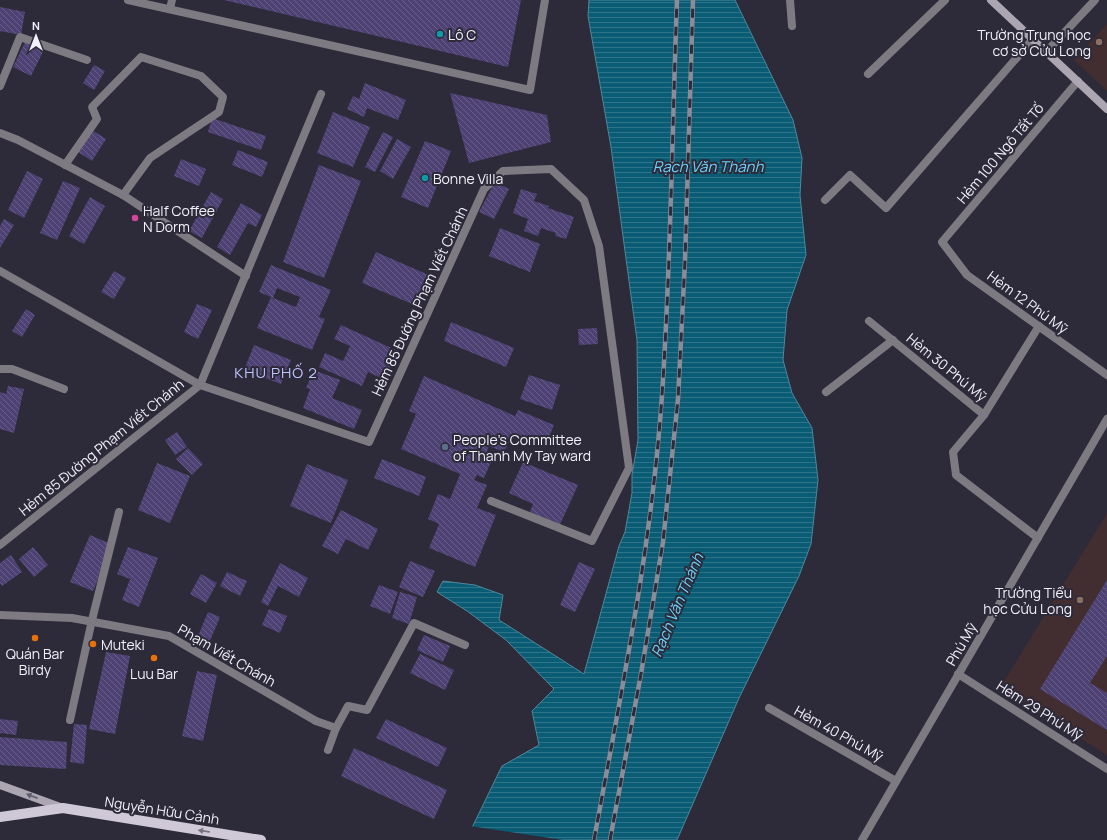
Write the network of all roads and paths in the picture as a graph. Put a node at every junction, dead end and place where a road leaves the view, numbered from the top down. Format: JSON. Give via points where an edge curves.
{"nodes":[{"id":1,"x":128,"y":0,"type":"edge"},
{"id":2,"x":172,"y":0,"type":"edge"},
{"id":3,"x":545,"y":0,"type":"edge"},
{"id":4,"x":790,"y":0,"type":"edge"},
{"id":5,"x":945,"y":0,"type":"edge"},
{"id":6,"x":991,"y":0,"type":"edge"},
{"id":7,"x":1095,"y":0,"type":"edge"},
{"id":8,"x":170,"y":9,"type":"junction"},
{"id":9,"x":792,"y":26,"type":"dead end"},
{"id":10,"x":1033,"y":39,"type":"junction"},
{"id":11,"x":1047,"y":51,"type":"junction"},
{"id":12,"x":86,"y":60,"type":"dead end"},
{"id":13,"x":868,"y":74,"type":"dead end"},
{"id":14,"x":1078,"y":81,"type":"junction"},
{"id":15,"x":0,"y":86,"type":"edge"},
{"id":16,"x":321,"y":94,"type":"dead end"},
{"id":17,"x":1107,"y":109,"type":"edge"},
{"id":18,"x":0,"y":133,"type":"edge"},
{"id":19,"x":65,"y":165,"type":"junction"},
{"id":20,"x":123,"y":195,"type":"junction"},
{"id":21,"x":825,"y":200,"type":"dead end"},
{"id":22,"x":942,"y":242,"type":"joint"},
{"id":23,"x":0,"y":271,"type":"edge"},
{"id":24,"x":246,"y":276,"type":"junction"},
{"id":25,"x":869,"y":321,"type":"dead end"},
{"id":26,"x":1039,"y":326,"type":"junction"},
{"id":27,"x":893,"y":340,"type":"junction"},
{"id":28,"x":0,"y":369,"type":"edge"},
{"id":29,"x":1107,"y":375,"type":"edge"},
{"id":30,"x":200,"y":385,"type":"junction"},
{"id":31,"x":64,"y":389,"type":"dead end"},
{"id":32,"x":826,"y":392,"type":"dead end"},
{"id":33,"x":984,"y":415,"type":"junction"},
{"id":34,"x":1107,"y":419,"type":"edge"},
{"id":35,"x":491,"y":500,"type":"dead end"},
{"id":36,"x":119,"y":512,"type":"dead end"},
{"id":37,"x":1038,"y":538,"type":"junction"},
{"id":38,"x":0,"y":545,"type":"edge"},
{"id":39,"x":0,"y":615,"type":"edge"},
{"id":40,"x":92,"y":620,"type":"junction"},
{"id":41,"x":465,"y":645,"type":"dead end"},
{"id":42,"x":958,"y":674,"type":"junction"},
{"id":43,"x":769,"y":708,"type":"dead end"},
{"id":44,"x":70,"y":720,"type":"dead end"},
{"id":45,"x":336,"y":728,"type":"junction"},
{"id":46,"x":328,"y":750,"type":"dead end"},
{"id":47,"x":1107,"y":769,"type":"edge"},
{"id":48,"x":896,"y":781,"type":"junction"},
{"id":49,"x":0,"y":785,"type":"edge"},
{"id":50,"x":63,"y":808,"type":"junction"},
{"id":51,"x":0,"y":817,"type":"edge"},
{"id":52,"x":258,"y":840,"type":"edge"},
{"id":53,"x":862,"y":840,"type":"edge"}],
"edges":[{"from":1,"to":8,"type":"street"},
{"from":2,"to":8,"type":"street"},
{"from":3,"to":8,"type":"street","via":[[530,90]]},
{"from":4,"to":9,"type":"street"},
{"from":5,"to":13,"type":"street"},
{"from":6,"to":10,"type":"street"},
{"from":7,"to":11,"type":"street"},
{"from":10,"to":11,"type":"street"},
{"from":10,"to":21,"type":"street","via":[[886,208],[850,175]]},
{"from":11,"to":14,"type":"street"},
{"from":12,"to":15,"type":"street","via":[[20,37]]},
{"from":14,"to":17,"type":"street"},
{"from":14,"to":22,"type":"street","name":"Hẻm 100 Ngô Tất Tố"},
{"from":16,"to":24,"type":"street","name":"Hẻm 85 Đường Phạm Viết Chánh"},
{"from":18,"to":19,"type":"street"},
{"from":19,"to":20,"type":"street"},
{"from":19,"to":20,"type":"street","via":[[97,119],[92,107],[141,57],[201,76],[223,97],[219,112],[150,158]]},
{"from":20,"to":24,"type":"street"},
{"from":22,"to":26,"type":"street","name":"Hẻm 12 Phú Mỹ","via":[[967,275]]},
{"from":23,"to":30,"type":"street"},
{"from":24,"to":30,"type":"street","name":"Hẻm 85 Đường Phạm Viết Chánh"},
{"from":25,"to":27,"type":"street","name":"Hẻm 30 Phú Mỹ"},
{"from":26,"to":29,"type":"street","name":"Hẻm 12 Phú Mỹ"},
{"from":26,"to":33,"type":"street"},
{"from":27,"to":32,"type":"street"},
{"from":27,"to":33,"type":"street","name":"Hẻm 30 Phú Mỹ"},
{"from":28,"to":31,"type":"street","via":[[12,369]]},
{"from":30,"to":35,"type":"street","name":"Hẻm 85 Đường Phạm Viết Chánh","via":[[369,442],[484,190],[504,171],[551,169],[584,200],[599,246],[629,468],[592,541]]},
{"from":30,"to":38,"type":"street","name":"Hẻm 85 Đường Phạm Viết Chánh"},
{"from":33,"to":37,"type":"street","name":"Hẻm 30 Phú Mỹ","via":[[953,452],[956,475]]},
{"from":34,"to":37,"type":"street","name":"Phú Mỹ"},
{"from":36,"to":40,"type":"street"},
{"from":37,"to":42,"type":"street","name":"Phú Mỹ"},
{"from":39,"to":40,"type":"street","name":"Phạm Viết Chánh"},
{"from":40,"to":44,"type":"street"},
{"from":40,"to":45,"type":"street","name":"Phạm Viết Chánh","via":[[169,636],[316,722]]},
{"from":41,"to":45,"type":"street","via":[[414,623],[367,710],[348,706]]},
{"from":42,"to":47,"type":"street","name":"Hẻm 29 Phú Mỹ"},
{"from":42,"to":48,"type":"street","name":"Phú Mỹ"},
{"from":43,"to":48,"type":"street","name":"Hẻm 40 Phú Mỹ"},
{"from":45,"to":46,"type":"street"},
{"from":48,"to":53,"type":"street","name":"Phú Mỹ"},
{"from":50,"to":49,"type":"street","name":"Nguyễn Hữu Cảnh","one_way":true},
{"from":50,"to":51,"type":"main road","name":"Nguyễn Hữu Cảnh"},
{"from":52,"to":50,"type":"main road","name":"Nguyễn Hữu Cảnh","one_way":true}]}
